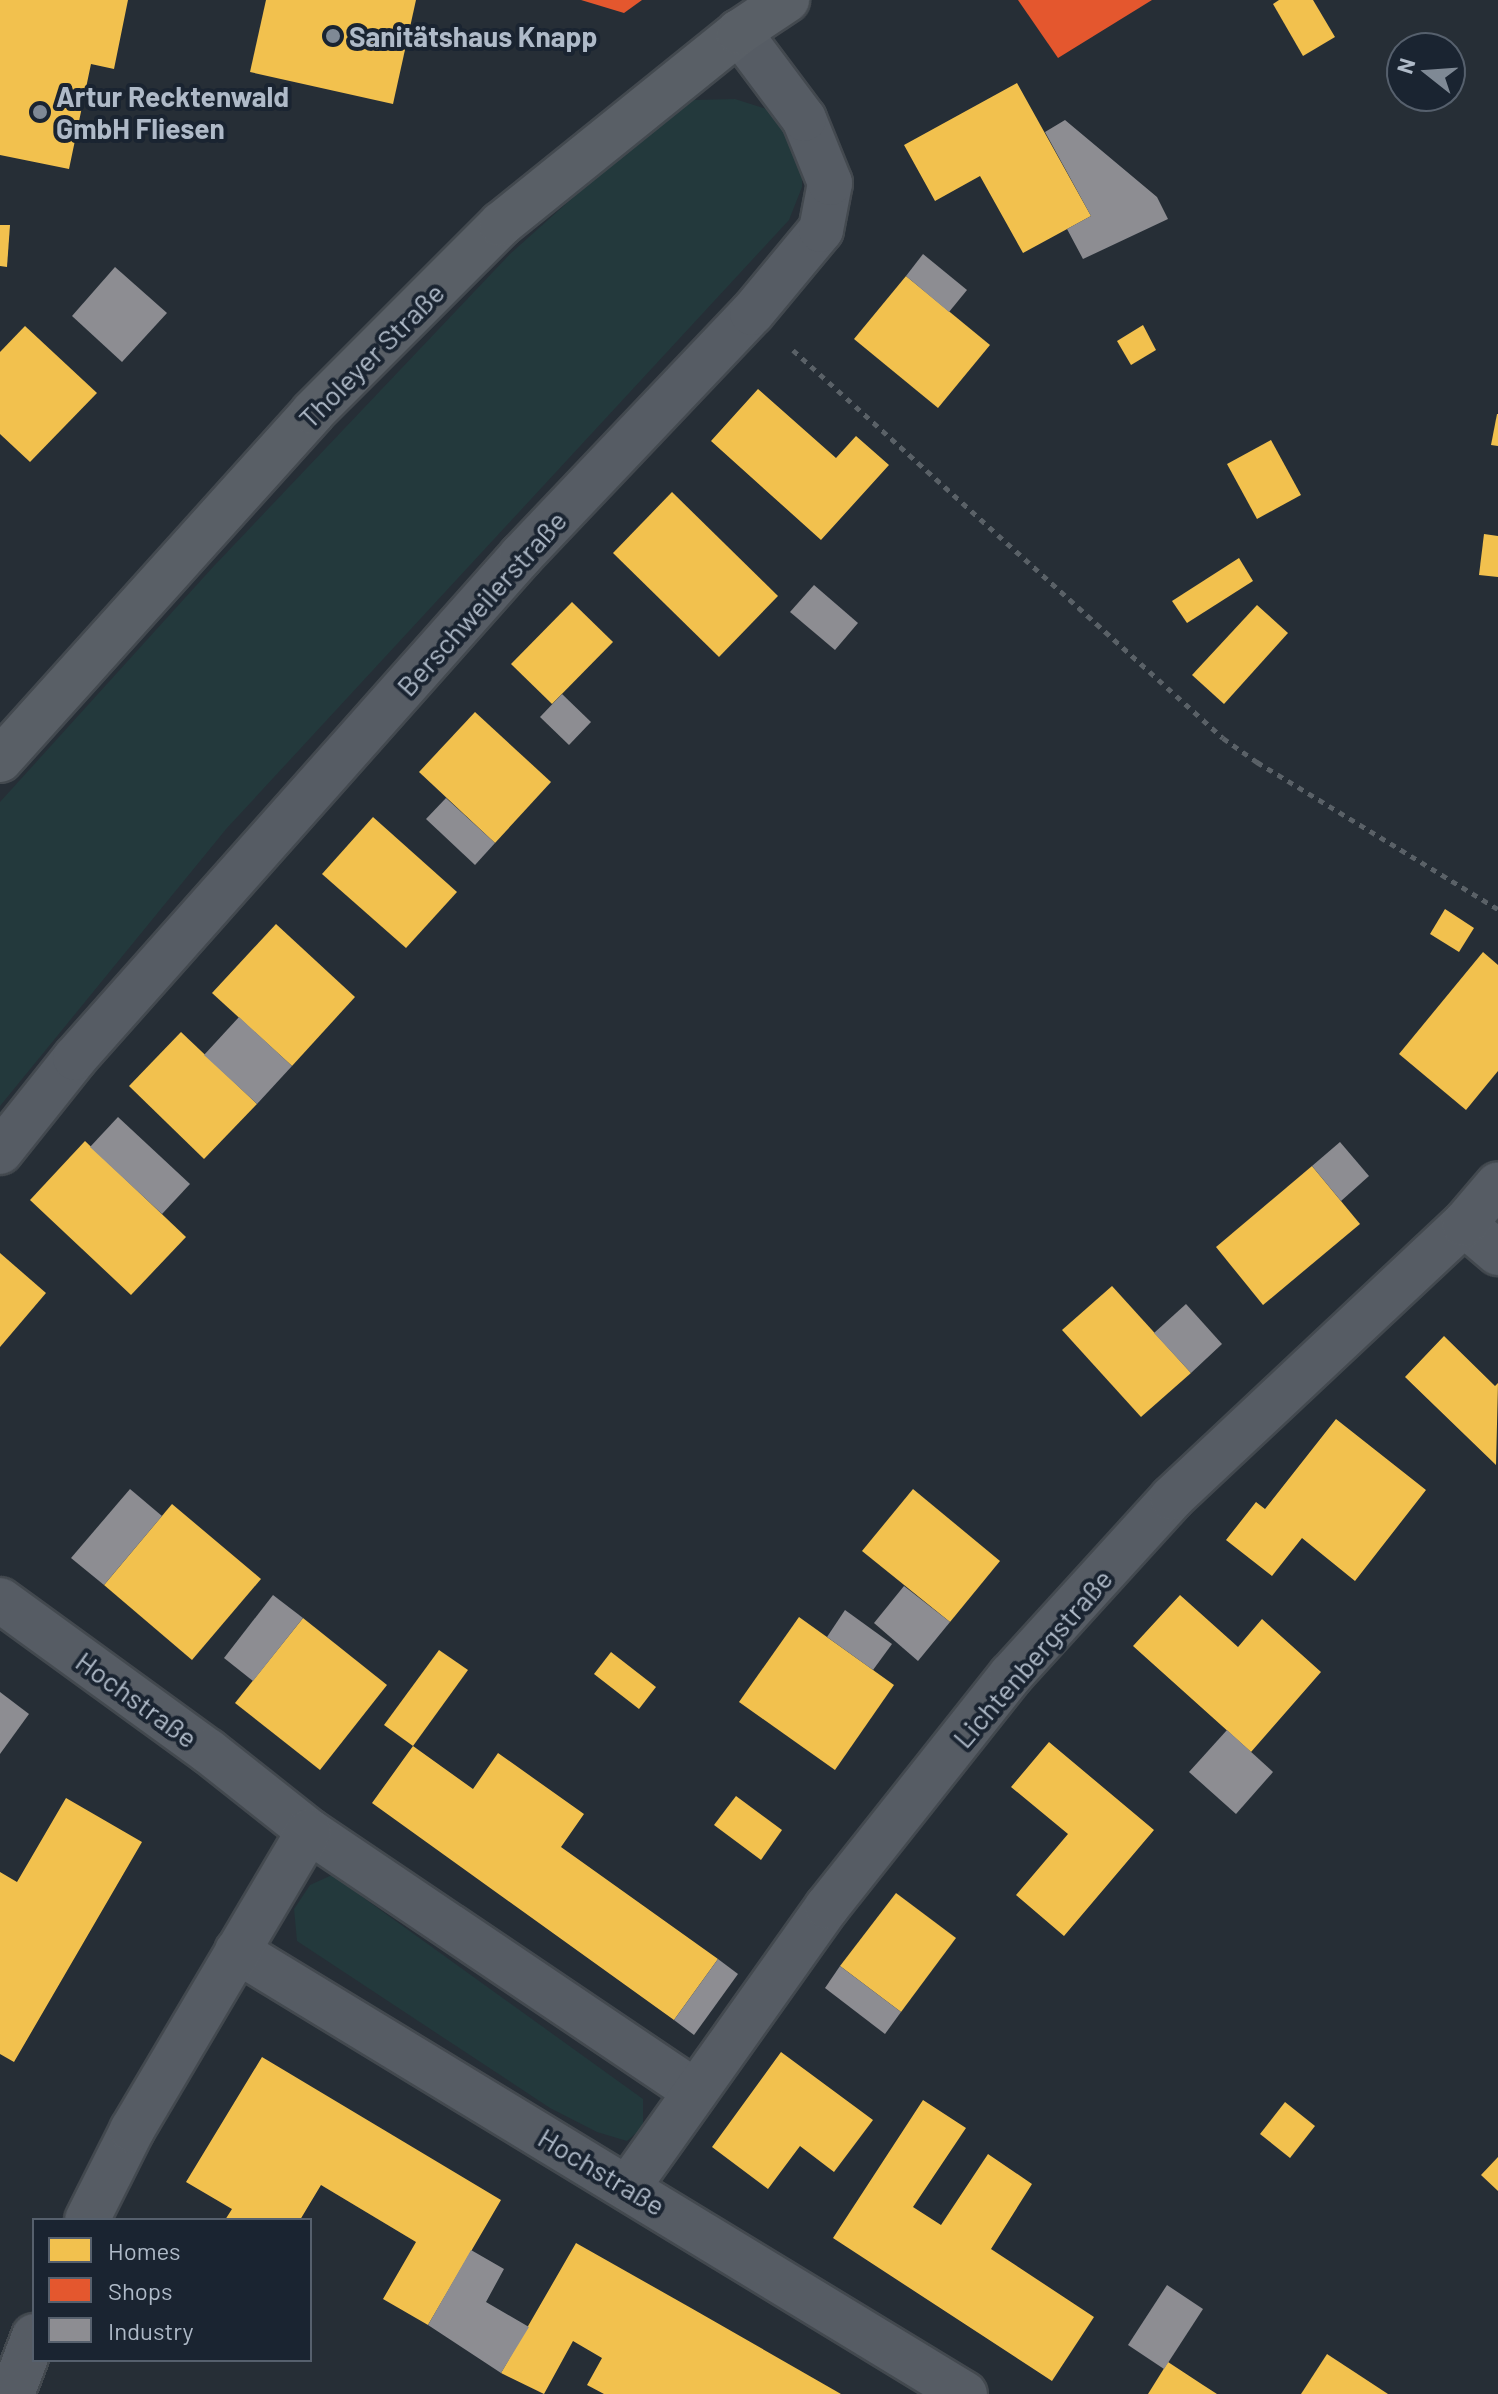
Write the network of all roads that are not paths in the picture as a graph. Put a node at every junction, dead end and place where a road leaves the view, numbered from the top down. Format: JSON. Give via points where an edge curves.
{"nodes":[{"id":1,"x":787,"y":0,"type":"edge"},
{"id":2,"x":739,"y":32,"type":"junction"},
{"id":3,"x":0,"y":760,"type":"edge"},
{"id":4,"x":0,"y":1152,"type":"edge"},
{"id":5,"x":1498,"y":1184,"type":"edge"},
{"id":6,"x":1464,"y":1224,"type":"junction"},
{"id":7,"x":1498,"y":1253,"type":"edge"},
{"id":8,"x":0,"y":1600,"type":"edge"},
{"id":9,"x":309,"y":1831,"type":"junction"},
{"id":10,"x":237,"y":1951,"type":"junction"},
{"id":11,"x":695,"y":2091,"type":"junction"},
{"id":12,"x":628,"y":2187,"type":"junction"},
{"id":13,"x":88,"y":2218,"type":"edge"},
{"id":14,"x":32,"y":2341,"type":"edge"},
{"id":15,"x":12,"y":2394,"type":"edge"},
{"id":16,"x":965,"y":2394,"type":"edge"}],
"edges":[{"from":1,"to":2,"type":"main road","name":"Tholeyer Straße"},
{"from":2,"to":3,"type":"main road","name":"Tholeyer Straße","via":[[501,224],[313,412]]},
{"from":2,"to":4,"type":"street","name":"Berschweilerstraße","via":[[804,119],[830,183],[821,230],[752,313],[521,556],[75,1058]]},
{"from":5,"to":6,"type":"street","name":"Lichtenbergstraße"},
{"from":6,"to":7,"type":"street"},
{"from":6,"to":11,"type":"street","name":"Lichtenbergstraße","via":[[1172,1498],[1011,1675],[827,1907]]},
{"from":8,"to":9,"type":"street","name":"Hochstraße"},
{"from":9,"to":10,"type":"street"},
{"from":9,"to":11,"type":"street","name":"Hochstraße"},
{"from":10,"to":12,"type":"street","name":"Hochstraße"},
{"from":10,"to":13,"type":"street","via":[[132,2130]]},
{"from":11,"to":12,"type":"street","name":"Lichtenbergstraße"},
{"from":12,"to":16,"type":"street","name":"Hochstraße"},
{"from":14,"to":15,"type":"street"}]}
